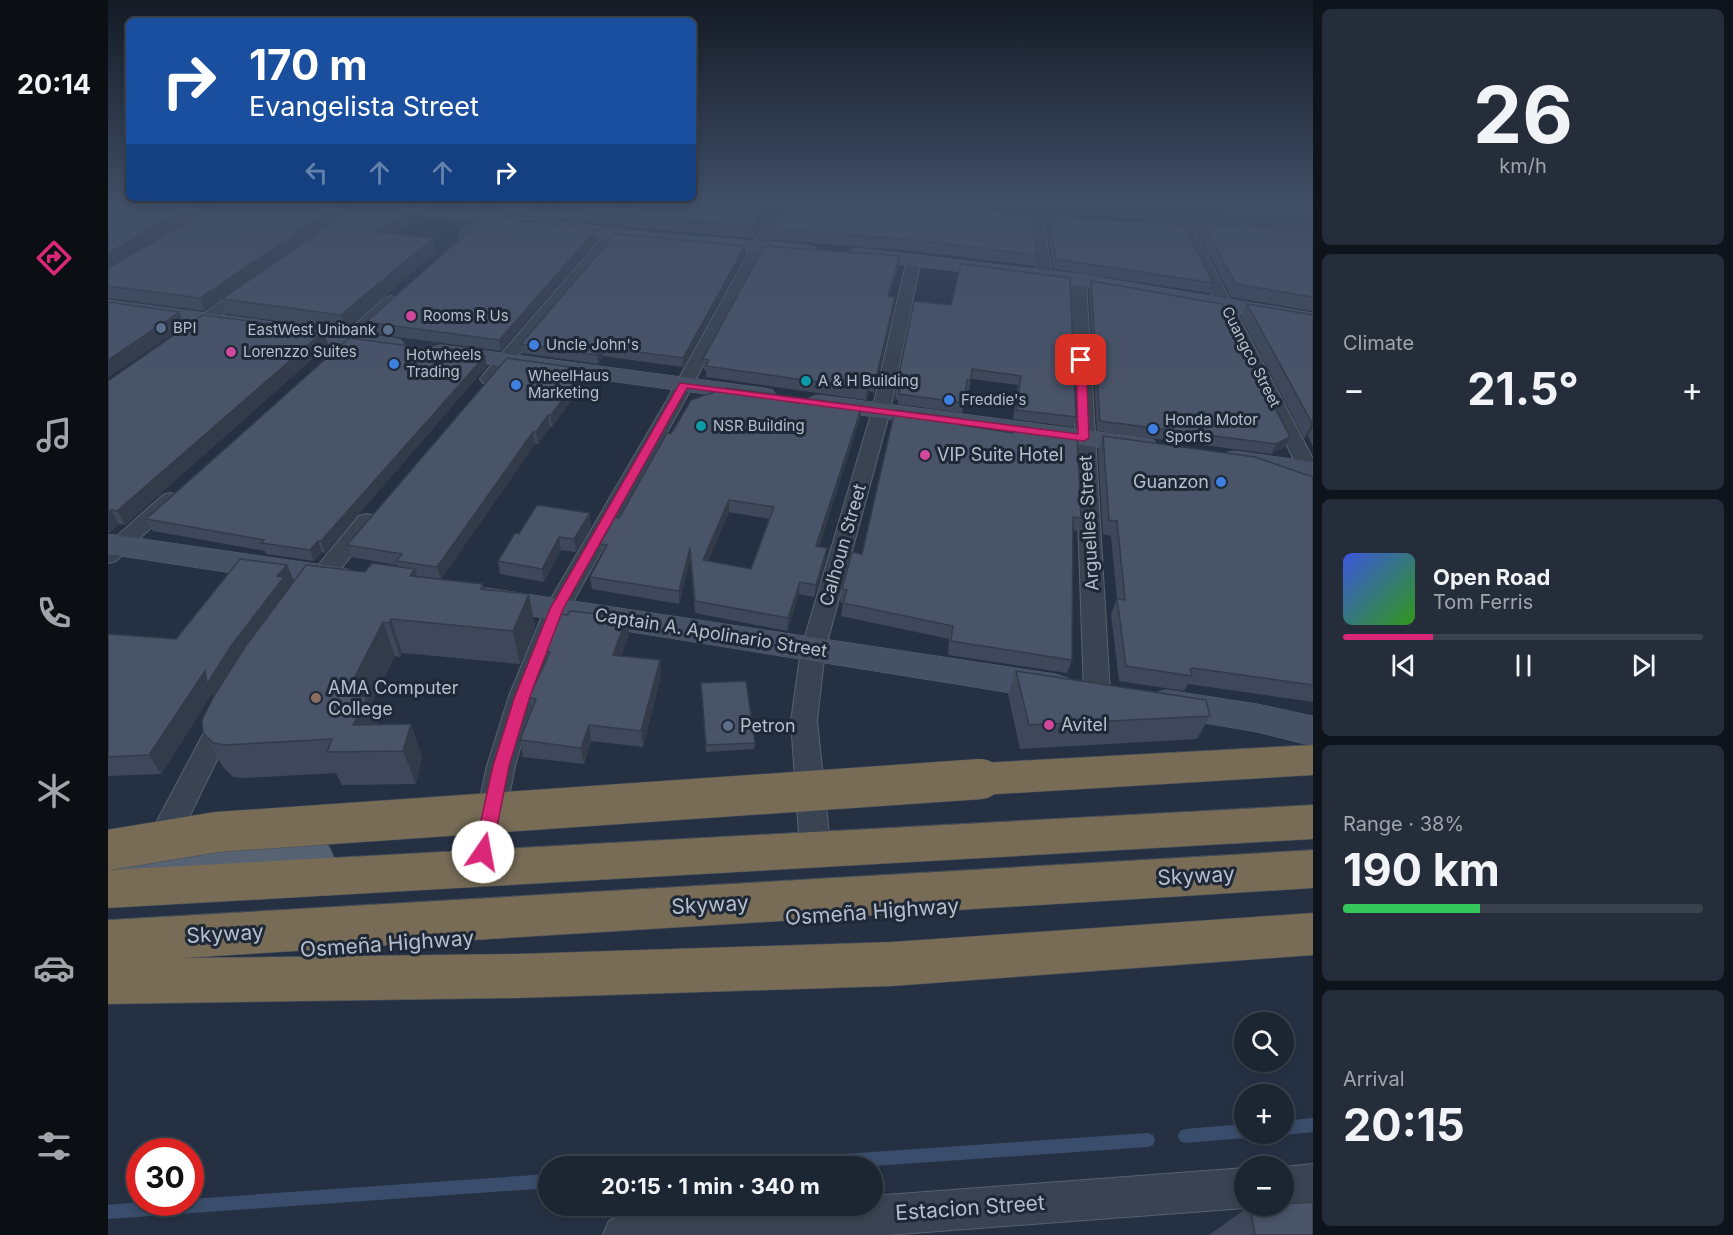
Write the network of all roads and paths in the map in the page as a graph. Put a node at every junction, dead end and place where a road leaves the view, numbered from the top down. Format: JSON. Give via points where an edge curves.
{"nodes":[{"id":1,"x":589,"y":261,"type":"edge"},
{"id":2,"x":752,"y":261,"type":"edge"},
{"id":3,"x":914,"y":261,"type":"edge"},
{"id":4,"x":927,"y":261,"type":"edge"},
{"id":5,"x":1043,"y":261,"type":"edge"},
{"id":6,"x":1203,"y":261,"type":"edge"},
{"id":7,"x":1045,"y":276,"type":"junction"},
{"id":8,"x":265,"y":277,"type":"edge"},
{"id":9,"x":1078,"y":280,"type":"junction"},
{"id":10,"x":400,"y":293,"type":"edge"},
{"id":11,"x":108,"y":306,"type":"edge"},
{"id":12,"x":1226,"y":306,"type":"junction"},
{"id":13,"x":206,"y":319,"type":"junction"},
{"id":14,"x":1313,"y":320,"type":"edge"},
{"id":15,"x":348,"y":339,"type":"junction"},
{"id":16,"x":171,"y":345,"type":"edge"},
{"id":17,"x":505,"y":360,"type":"junction"},
{"id":18,"x":312,"y":370,"type":"edge"},
{"id":19,"x":684,"y":385,"type":"junction"},
{"id":20,"x":474,"y":396,"type":"edge"},
{"id":21,"x":881,"y":411,"type":"junction"},
{"id":22,"x":1084,"y":438,"type":"junction"},
{"id":23,"x":1166,"y":449,"type":"edge"},
{"id":24,"x":1214,"y":456,"type":"edge"},
{"id":25,"x":1311,"y":472,"type":"edge"},
{"id":26,"x":181,"y":490,"type":"edge"},
{"id":27,"x":382,"y":504,"type":"edge"},
{"id":28,"x":112,"y":548,"type":"edge"},
{"id":29,"x":321,"y":575,"type":"junction"},
{"id":30,"x":368,"y":582,"type":"edge"},
{"id":31,"x":462,"y":596,"type":"edge"},
{"id":32,"x":557,"y":609,"type":"junction"},
{"id":33,"x":295,"y":611,"type":"edge"},
{"id":34,"x":813,"y":650,"type":"junction"},
{"id":35,"x":1097,"y":694,"type":"junction"},
{"id":36,"x":235,"y":699,"type":"edge"},
{"id":37,"x":1313,"y":731,"type":"edge"},
{"id":38,"x":1313,"y":760,"type":"edge"},
{"id":39,"x":1313,"y":806,"type":"edge"},
{"id":40,"x":1313,"y":822,"type":"edge"},
{"id":41,"x":814,"y":835,"type":"junction"},
{"id":42,"x":108,"y":850,"type":"edge"},
{"id":43,"x":483,"y":852,"type":"junction"},
{"id":44,"x":153,"y":862,"type":"junction"},
{"id":45,"x":108,"y":863,"type":"edge"},
{"id":46,"x":1313,"y":869,"type":"edge"},
{"id":47,"x":1313,"y":884,"type":"edge"},
{"id":48,"x":108,"y":889,"type":"edge"},
{"id":49,"x":1313,"y":934,"type":"edge"},
{"id":50,"x":108,"y":941,"type":"edge"},
{"id":51,"x":108,"y":962,"type":"edge"},
{"id":52,"x":108,"y":981,"type":"edge"},
{"id":53,"x":1313,"y":1184,"type":"edge"},
{"id":54,"x":1294,"y":1185,"type":"edge"},
{"id":55,"x":1234,"y":1189,"type":"edge"},
{"id":56,"x":623,"y":1235,"type":"edge"}],
"edges":[{"from":1,"to":17,"type":"street"},
{"from":2,"to":19,"type":"street"},
{"from":3,"to":21,"type":"street","name":"Calhoun Street"},
{"from":4,"to":7,"type":"street"},
{"from":5,"to":7,"type":"street"},
{"from":6,"to":12,"type":"street","name":"Cuangco Street"},
{"from":7,"to":9,"type":"street"},
{"from":8,"to":13,"type":"street"},
{"from":9,"to":12,"type":"street"},
{"from":9,"to":22,"type":"street","name":"Arguelles Street"},
{"from":10,"to":15,"type":"street"},
{"from":11,"to":13,"type":"street"},
{"from":12,"to":14,"type":"street"},
{"from":12,"to":25,"type":"street","name":"Cuangco Street"},
{"from":13,"to":15,"type":"street"},
{"from":13,"to":16,"type":"street"},
{"from":15,"to":17,"type":"street"},
{"from":15,"to":18,"type":"street"},
{"from":17,"to":19,"type":"street"},
{"from":17,"to":20,"type":"street"},
{"from":19,"to":21,"type":"street"},
{"from":19,"to":32,"type":"street"},
{"from":21,"to":22,"type":"street"},
{"from":21,"to":34,"type":"street","name":"Calhoun Street"},
{"from":22,"to":23,"type":"street"},
{"from":22,"to":35,"type":"street","name":"Arguelles Street"},
{"from":24,"to":25,"type":"street"},
{"from":26,"to":28,"type":"street"},
{"from":27,"to":29,"type":"street"},
{"from":28,"to":29,"type":"street"},
{"from":29,"to":30,"type":"street"},
{"from":29,"to":33,"type":"street"},
{"from":31,"to":32,"type":"street","name":"Captain A. Apolinario Street"},
{"from":32,"to":34,"type":"street","name":"Captain A. Apolinario Street"},
{"from":32,"to":43,"type":"street","via":[[522,696],[501,766]]},
{"from":34,"to":35,"type":"street","name":"Captain A. Apolinario Street"},
{"from":34,"to":41,"type":"street","name":"Calhoun Street","via":[[804,721]]},
{"from":35,"to":37,"type":"street","name":"Captain A. Apolinario Street","via":[[1257,718]]},
{"from":36,"to":44,"type":"street"},
{"from":38,"to":42,"type":"highway","bridge":true,"via":[[217,832]]},
{"from":39,"to":41,"type":"main road"},
{"from":40,"to":48,"type":"highway"},
{"from":41,"to":43,"type":"main road"},
{"from":43,"to":44,"type":"main road","via":[[258,862]]},
{"from":44,"to":45,"type":"main road"},
{"from":46,"to":50,"type":"highway","name":"Skyway"},
{"from":47,"to":51,"type":"main road","name":"Osmeña Highway"},
{"from":49,"to":52,"type":"highway","via":[[892,964],[517,976]]},
{"from":53,"to":54,"type":"street"},
{"from":55,"to":56,"type":"street","name":"Estacion Street"}]}
